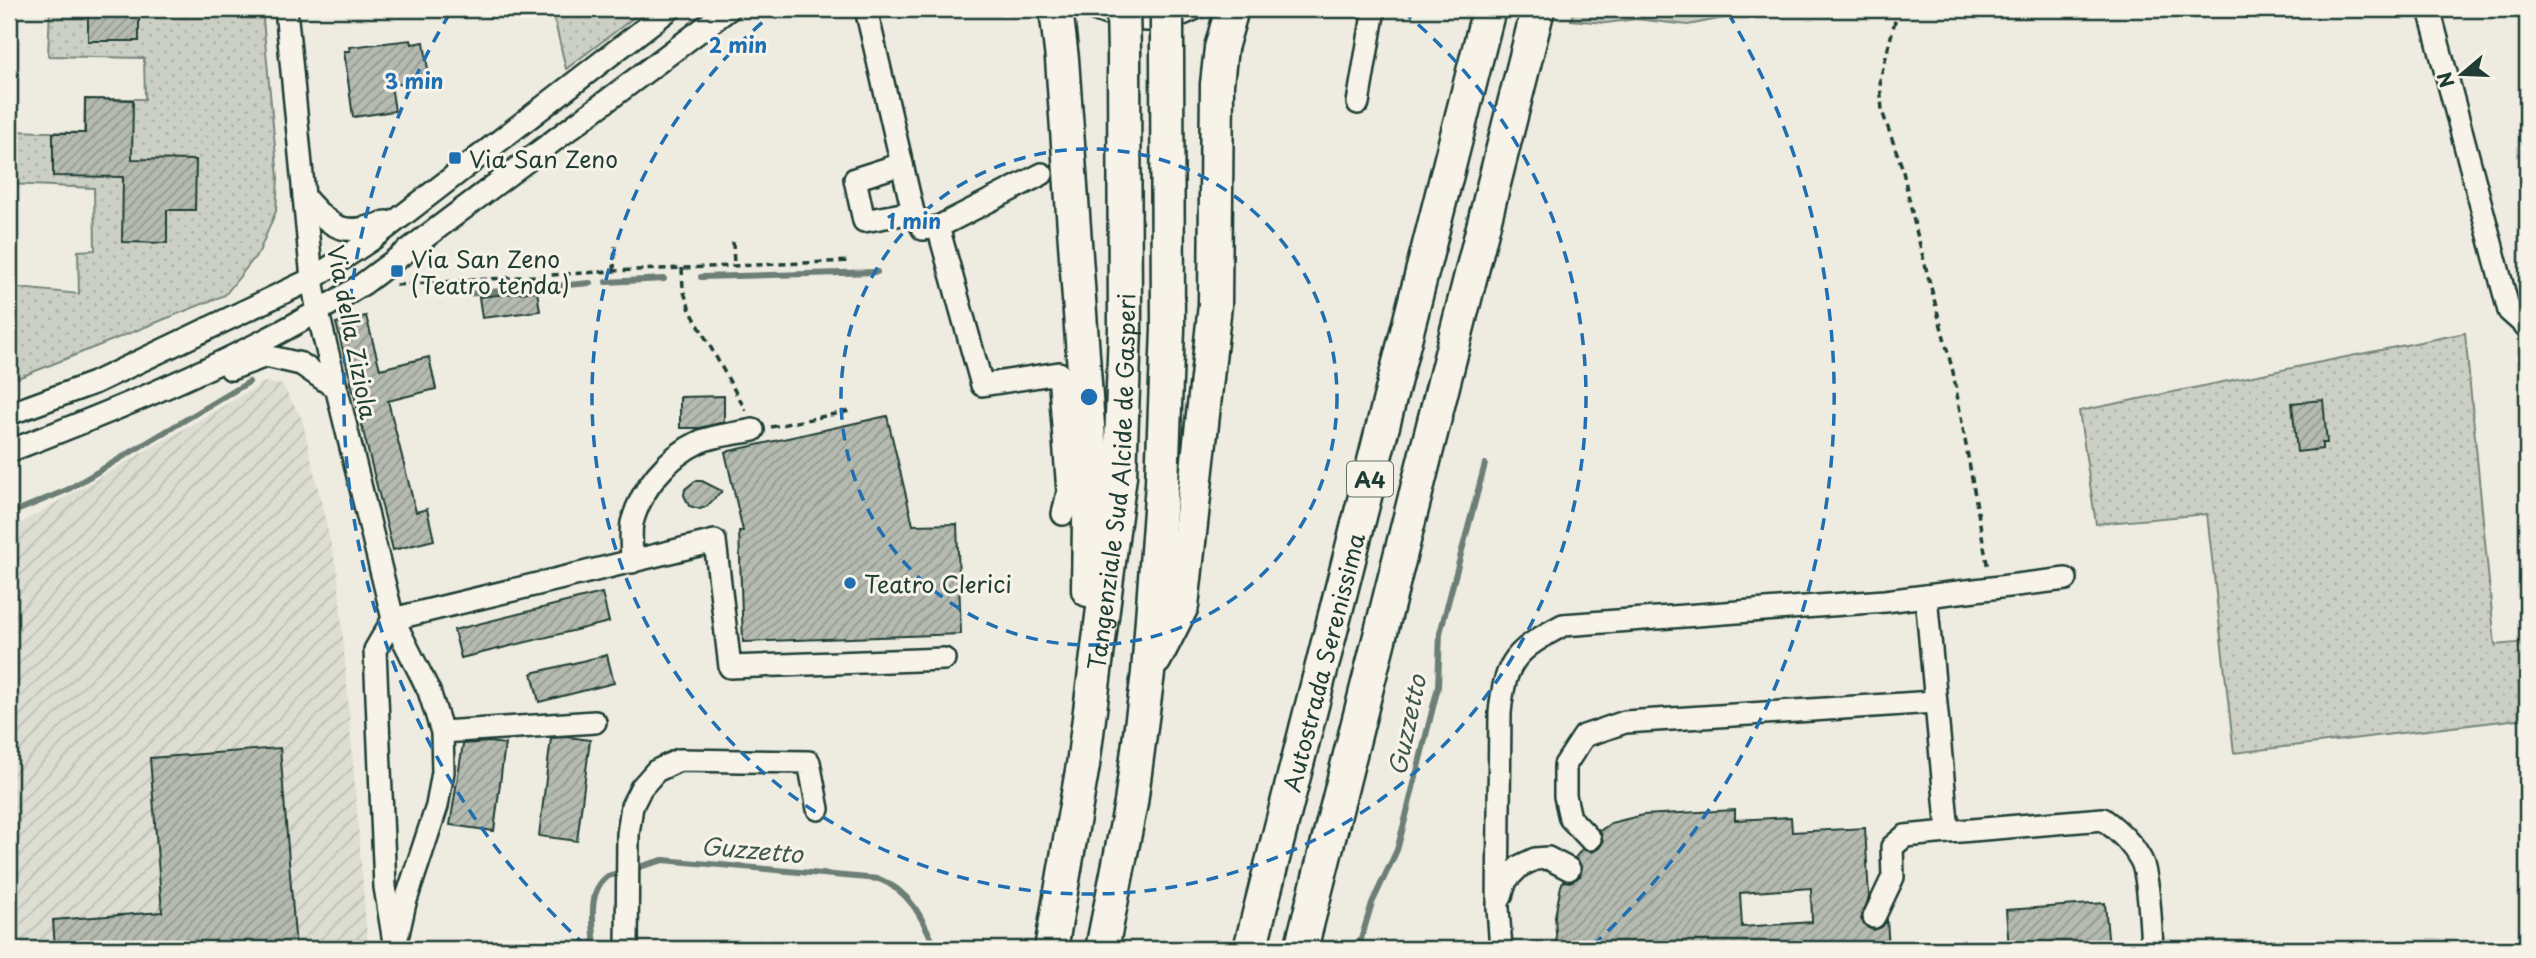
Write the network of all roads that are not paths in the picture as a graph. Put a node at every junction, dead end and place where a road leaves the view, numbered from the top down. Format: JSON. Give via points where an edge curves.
{"nodes":[{"id":1,"x":286,"y":9,"type":"edge"},
{"id":2,"x":670,"y":9,"type":"edge"},
{"id":3,"x":729,"y":9,"type":"edge"},
{"id":4,"x":866,"y":9,"type":"edge"},
{"id":5,"x":1056,"y":9,"type":"edge"},
{"id":6,"x":1094,"y":9,"type":"edge"},
{"id":7,"x":1123,"y":9,"type":"edge"},
{"id":8,"x":1167,"y":9,"type":"edge"},
{"id":9,"x":1194,"y":9,"type":"edge"},
{"id":10,"x":1232,"y":9,"type":"edge"},
{"id":11,"x":1374,"y":9,"type":"edge"},
{"id":12,"x":1489,"y":9,"type":"edge"},
{"id":13,"x":1538,"y":9,"type":"edge"},
{"id":14,"x":2429,"y":9,"type":"edge"},
{"id":15,"x":1358,"y":103,"type":"dead end"},
{"id":16,"x":902,"y":164,"type":"junction"},
{"id":17,"x":1042,"y":174,"type":"dead end"},
{"id":18,"x":304,"y":197,"type":"junction"},
{"id":19,"x":913,"y":212,"type":"junction"},
{"id":20,"x":401,"y":216,"type":"junction"},
{"id":21,"x":938,"y":227,"type":"junction"},
{"id":22,"x":312,"y":278,"type":"junction"},
{"id":23,"x":318,"y":313,"type":"junction"},
{"id":24,"x":2527,"y":327,"type":"edge"},
{"id":25,"x":336,"y":388,"type":"junction"},
{"id":26,"x":149,"y":393,"type":"junction"},
{"id":27,"x":9,"y":414,"type":"edge"},
{"id":28,"x":753,"y":430,"type":"road end"},
{"id":29,"x":9,"y":452,"type":"edge"},
{"id":30,"x":1063,"y":514,"type":"dead end"},
{"id":31,"x":632,"y":562,"type":"junction"},
{"id":32,"x":2066,"y":579,"type":"dead end"},
{"id":33,"x":1926,"y":596,"type":"junction"},
{"id":34,"x":393,"y":619,"type":"junction"},
{"id":35,"x":944,"y":659,"type":"dead end"},
{"id":36,"x":1148,"y":673,"type":"junction"},
{"id":37,"x":1093,"y":692,"type":"junction"},
{"id":38,"x":1934,"y":702,"type":"junction"},
{"id":39,"x":595,"y":722,"type":"dead end"},
{"id":40,"x":442,"y":732,"type":"junction"},
{"id":41,"x":818,"y":808,"type":"dead end"},
{"id":42,"x":1948,"y":832,"type":"junction"},
{"id":43,"x":1590,"y":839,"type":"dead end"},
{"id":44,"x":1569,"y":869,"type":"dead end"},
{"id":45,"x":1498,"y":908,"type":"junction"},
{"id":46,"x":1874,"y":917,"type":"dead end"},
{"id":47,"x":395,"y":948,"type":"edge"},
{"id":48,"x":627,"y":949,"type":"edge"},
{"id":49,"x":1051,"y":949,"type":"edge"},
{"id":50,"x":1102,"y":949,"type":"edge"},
{"id":51,"x":1250,"y":949,"type":"edge"},
{"id":52,"x":1301,"y":949,"type":"edge"},
{"id":53,"x":1501,"y":949,"type":"edge"},
{"id":54,"x":2152,"y":949,"type":"edge"}],
"edges":[{"from":1,"to":18,"type":"street","name":"Via della Ziziola"},
{"from":2,"to":20,"type":"street"},
{"from":3,"to":23,"type":"street"},
{"from":4,"to":16,"type":"street"},
{"from":5,"to":37,"type":"highway","via":[[1090,454],[1087,650]]},
{"from":6,"to":9,"type":"street","via":[[1113,17],[1163,19]]},
{"from":7,"to":37,"type":"highway","name":"Tangenziale Sud Alcide de Gasperi","bridge":true,"via":[[1125,328],[1120,476]]},
{"from":8,"to":36,"type":"highway","name":"Tangenziale Sud Alcide de Gasperi","bridge":true,"via":[[1168,329]]},
{"from":10,"to":36,"type":"highway","via":[[1217,85],[1215,305],[1182,606]]},
{"from":11,"to":15,"type":"street"},
{"from":12,"to":51,"type":"highway","name":"Autostrada Serenissima","number":"A4"},
{"from":13,"to":52,"type":"highway","number":"A4"},
{"from":14,"to":24,"type":"street","via":[[2510,311]]},
{"from":16,"to":19,"type":"street"},
{"from":16,"to":19,"type":"street","via":[[855,179],[864,221]]},
{"from":17,"to":21,"type":"street"},
{"from":18,"to":20,"type":"street","via":[[325,220],[343,230],[365,229]]},
{"from":18,"to":22,"type":"street","name":"Via della Ziziola"},
{"from":19,"to":21,"type":"street","via":[[923,229]]},
{"from":20,"to":22,"type":"street"},
{"from":21,"to":30,"type":"street","via":[[982,385],[1059,373],[1068,492]]},
{"from":22,"to":23,"type":"street","name":"Via della Ziziola"},
{"from":22,"to":27,"type":"street","via":[[94,383]]},
{"from":23,"to":25,"type":"street","name":"Via della Ziziola"},
{"from":23,"to":26,"type":"street"},
{"from":25,"to":26,"type":"street","via":[[301,364],[266,356],[183,391]]},
{"from":25,"to":34,"type":"street","name":"Via della Ziziola"},
{"from":26,"to":29,"type":"street"},
{"from":28,"to":31,"type":"street","via":[[702,440],[678,454],[659,473],[642,495],[632,526]]},
{"from":31,"to":34,"type":"street"},
{"from":31,"to":35,"type":"street","via":[[715,541],[730,667]]},
{"from":32,"to":33,"type":"street"},
{"from":33,"to":38,"type":"street"},
{"from":33,"to":45,"type":"street","via":[[1563,625],[1527,645],[1511,664],[1503,685]]},
{"from":34,"to":40,"type":"street","name":"Via della Ziziola","via":[[429,691]]},
{"from":34,"to":47,"type":"street","name":"Via della Ziziola","via":[[375,650],[385,887]]},
{"from":36,"to":50,"type":"highway","name":"Tangenziale Sud Alcide de Gasperi","via":[[1131,803]]},
{"from":37,"to":49,"type":"highway","name":"Tangenziale Sud Alcide de Gasperi"},
{"from":38,"to":42,"type":"street"},
{"from":38,"to":43,"type":"street","via":[[1625,722],[1584,736],[1565,765],[1565,796],[1570,818]]},
{"from":39,"to":40,"type":"street"},
{"from":40,"to":47,"type":"street","name":"Via della Ziziola","via":[[443,772],[437,806]]},
{"from":41,"to":48,"type":"street","via":[[809,762],[679,760],[656,772],[632,806]]},
{"from":42,"to":46,"type":"street","via":[[1905,836],[1892,847],[1893,877]]},
{"from":42,"to":54,"type":"street","via":[[2104,818],[2122,833],[2143,862]]},
{"from":44,"to":45,"type":"street","via":[[1548,858],[1520,866],[1506,880]]},
{"from":45,"to":53,"type":"street"}]}
